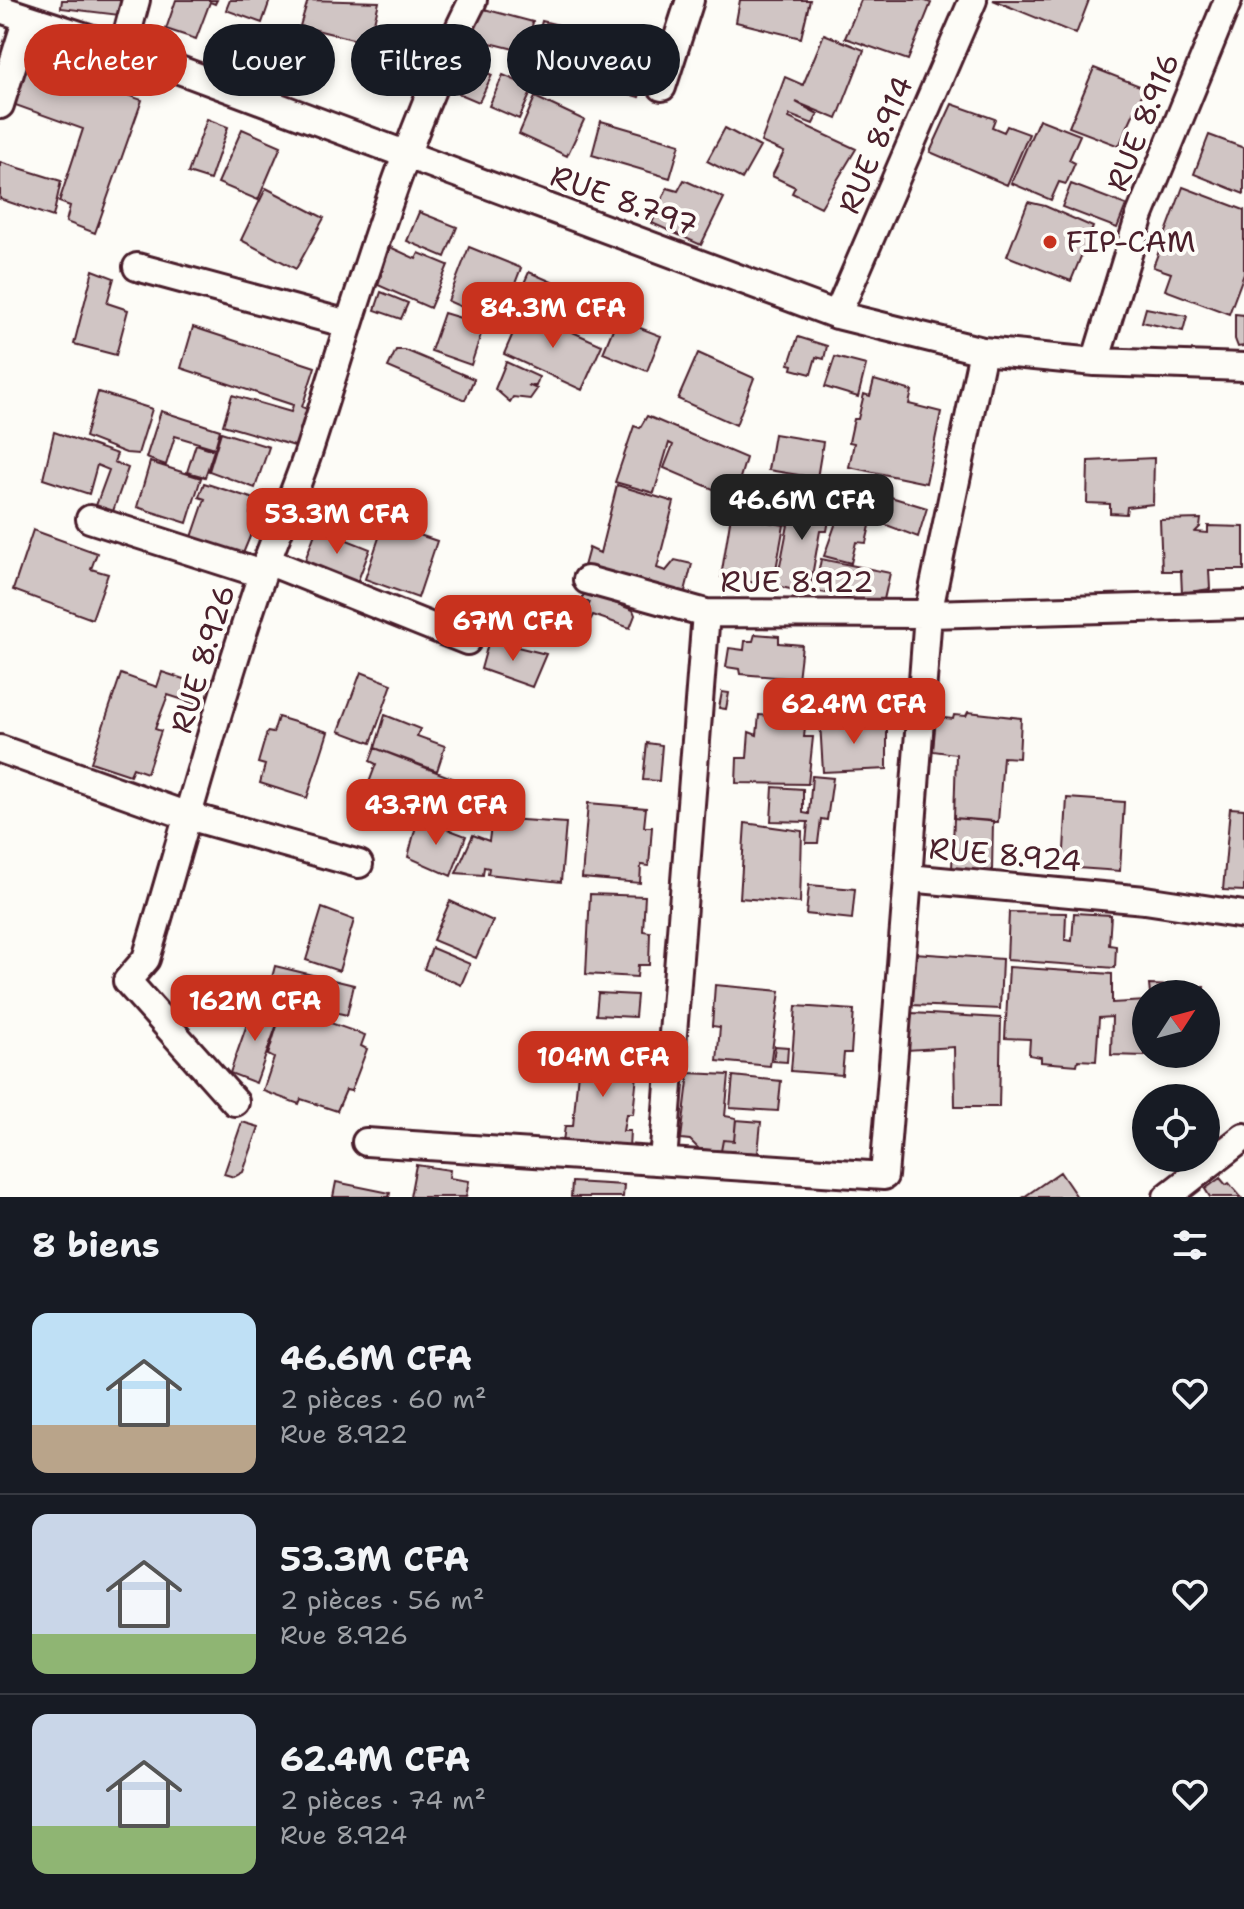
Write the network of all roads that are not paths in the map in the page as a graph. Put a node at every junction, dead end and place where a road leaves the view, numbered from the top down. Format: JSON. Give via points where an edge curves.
{"nodes":[{"id":1,"x":136,"y":0,"type":"edge"},
{"id":2,"x":473,"y":0,"type":"edge"},
{"id":3,"x":690,"y":0,"type":"edge"},
{"id":4,"x":973,"y":0,"type":"edge"},
{"id":5,"x":1228,"y":0,"type":"edge"},
{"id":6,"x":0,"y":9,"type":"edge"},
{"id":7,"x":27,"y":18,"type":"junction"},
{"id":8,"x":46,"y":24,"type":"edge"},
{"id":9,"x":130,"y":24,"type":"edge"},
{"id":10,"x":680,"y":31,"type":"edge"},
{"id":11,"x":187,"y":73,"type":"edge"},
{"id":12,"x":0,"y":105,"type":"edge"},
{"id":13,"x":408,"y":155,"type":"junction"},
{"id":14,"x":137,"y":267,"type":"dead end"},
{"id":15,"x":837,"y":315,"type":"junction"},
{"id":16,"x":348,"y":324,"type":"junction"},
{"id":17,"x":983,"y":351,"type":"junction"},
{"id":18,"x":1095,"y":362,"type":"junction"},
{"id":19,"x":1244,"y":367,"type":"edge"},
{"id":20,"x":90,"y":519,"type":"dead end"},
{"id":21,"x":264,"y":568,"type":"junction"},
{"id":22,"x":587,"y":580,"type":"dead end"},
{"id":23,"x":1244,"y":605,"type":"edge"},
{"id":24,"x":706,"y":613,"type":"junction"},
{"id":25,"x":928,"y":614,"type":"junction"},
{"id":26,"x":467,"y":641,"type":"dead end"},
{"id":27,"x":0,"y":749,"type":"edge"},
{"id":28,"x":188,"y":816,"type":"junction"},
{"id":29,"x":359,"y":864,"type":"dead end"},
{"id":30,"x":908,"y":878,"type":"junction"},
{"id":31,"x":1244,"y":915,"type":"edge"},
{"id":32,"x":235,"y":1102,"type":"dead end"},
{"id":33,"x":1244,"y":1137,"type":"edge"},
{"id":34,"x":366,"y":1142,"type":"dead end"},
{"id":35,"x":663,"y":1161,"type":"junction"},
{"id":36,"x":1167,"y":1197,"type":"edge"}],
"edges":[{"from":1,"to":9,"type":"street"},
{"from":2,"to":13,"type":"street","name":"RUE 8.926"},
{"from":3,"to":10,"type":"street"},
{"from":4,"to":15,"type":"street","name":"RUE 8.914"},
{"from":5,"to":18,"type":"street","name":"RUE 8.916","via":[[1140,215]]},
{"from":6,"to":7,"type":"street","name":"RUE 8.797"},
{"from":7,"to":8,"type":"street","name":"RUE 8.797"},
{"from":7,"to":12,"type":"street"},
{"from":11,"to":13,"type":"street","name":"RUE 8.797"},
{"from":13,"to":15,"type":"street","name":"RUE 8.797"},
{"from":13,"to":16,"type":"street","name":"RUE 8.926"},
{"from":14,"to":16,"type":"street"},
{"from":15,"to":17,"type":"street","name":"RUE 8.797"},
{"from":16,"to":21,"type":"street","name":"RUE 8.926","via":[[310,448]]},
{"from":17,"to":18,"type":"street","name":"RUE 8.797"},
{"from":17,"to":25,"type":"street","name":"RUE 8.924"},
{"from":18,"to":19,"type":"street","name":"RUE 8.797"},
{"from":20,"to":21,"type":"street"},
{"from":21,"to":26,"type":"street"},
{"from":21,"to":28,"type":"street","name":"RUE 8.926"},
{"from":22,"to":24,"type":"street"},
{"from":23,"to":25,"type":"street","name":"RUE 8.922"},
{"from":24,"to":25,"type":"street","name":"RUE 8.922"},
{"from":24,"to":35,"type":"street","name":"RUE 8.922"},
{"from":25,"to":30,"type":"street","name":"RUE 8.924"},
{"from":27,"to":28,"type":"street"},
{"from":28,"to":29,"type":"street"},
{"from":28,"to":32,"type":"street","name":"RUE 8.926","via":[[146,959],[127,981]]},
{"from":30,"to":31,"type":"street","name":"RUE 8.924","via":[[1145,900]]},
{"from":30,"to":35,"type":"street","via":[[884,1176]]},
{"from":33,"to":36,"type":"street"},
{"from":34,"to":35,"type":"street"}]}
